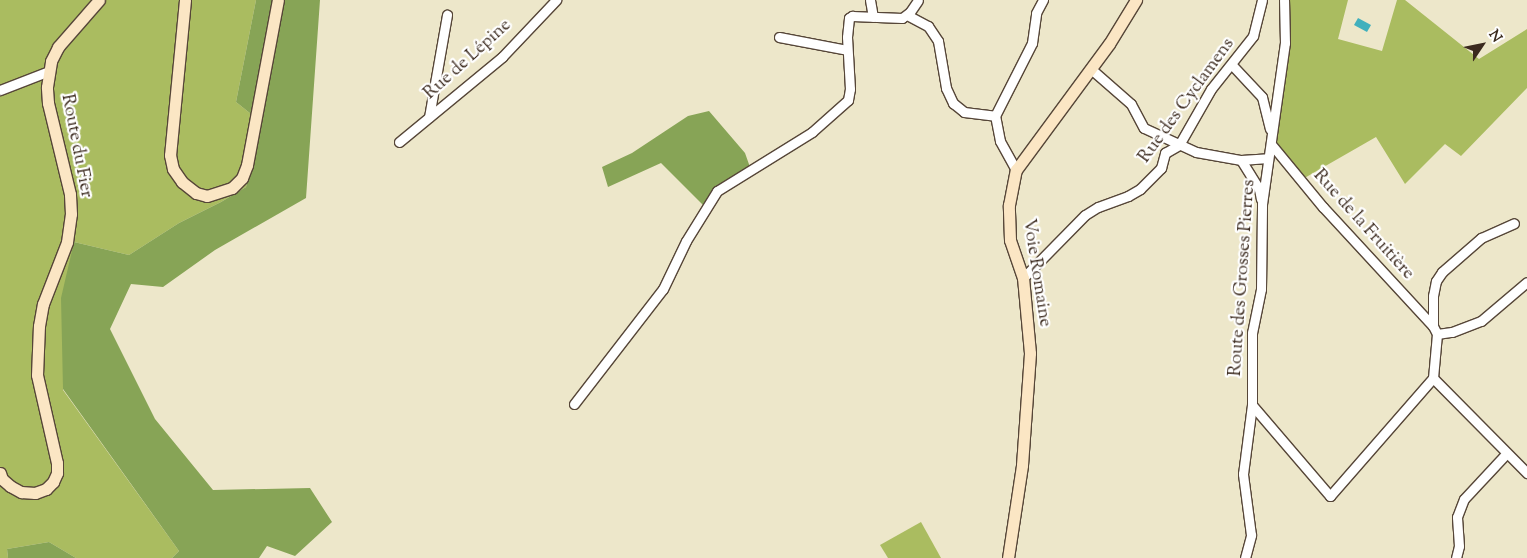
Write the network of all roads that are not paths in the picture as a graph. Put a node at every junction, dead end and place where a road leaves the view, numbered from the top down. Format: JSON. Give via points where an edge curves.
{"nodes":[{"id":1,"x":99,"y":0,"type":"edge"},
{"id":2,"x":185,"y":0,"type":"edge"},
{"id":3,"x":278,"y":0,"type":"edge"},
{"id":4,"x":556,"y":0,"type":"edge"},
{"id":5,"x":870,"y":0,"type":"edge"},
{"id":6,"x":918,"y":0,"type":"edge"},
{"id":7,"x":1043,"y":0,"type":"edge"},
{"id":8,"x":1136,"y":0,"type":"edge"},
{"id":9,"x":1262,"y":0,"type":"edge"},
{"id":10,"x":1284,"y":0,"type":"edge"},
{"id":11,"x":907,"y":15,"type":"junction"},
{"id":12,"x":447,"y":16,"type":"dead end"},
{"id":13,"x":874,"y":17,"type":"junction"},
{"id":14,"x":779,"y":37,"type":"dead end"},
{"id":15,"x":847,"y":50,"type":"junction"},
{"id":16,"x":1232,"y":64,"type":"junction"},
{"id":17,"x":1091,"y":69,"type":"junction"},
{"id":18,"x":48,"y":71,"type":"junction"},
{"id":19,"x":0,"y":90,"type":"edge"},
{"id":20,"x":995,"y":116,"type":"junction"},
{"id":21,"x":429,"y":117,"type":"junction"},
{"id":22,"x":1272,"y":133,"type":"junction"},
{"id":23,"x":399,"y":142,"type":"dead end"},
{"id":24,"x":1179,"y":144,"type":"junction"},
{"id":25,"x":1270,"y":144,"type":"junction"},
{"id":26,"x":1268,"y":158,"type":"junction"},
{"id":27,"x":1242,"y":160,"type":"junction"},
{"id":28,"x":1016,"y":170,"type":"junction"},
{"id":29,"x":1262,"y":204,"type":"junction"},
{"id":30,"x":1514,"y":223,"type":"dead end"},
{"id":31,"x":1023,"y":278,"type":"junction"},
{"id":32,"x":1527,"y":282,"type":"edge"},
{"id":33,"x":1435,"y":330,"type":"junction"},
{"id":34,"x":1433,"y":378,"type":"junction"},
{"id":35,"x":574,"y":404,"type":"dead end"},
{"id":36,"x":1252,"y":405,"type":"junction"},
{"id":37,"x":1506,"y":454,"type":"junction"},
{"id":38,"x":0,"y":473,"type":"edge"},
{"id":39,"x":1527,"y":473,"type":"edge"},
{"id":40,"x":1008,"y":558,"type":"edge"},
{"id":41,"x":1245,"y":558,"type":"edge"},
{"id":42,"x":1456,"y":558,"type":"edge"}],
"edges":[{"from":1,"to":18,"type":"main road","name":"Route du Fier","via":[[66,36]]},
{"from":2,"to":3,"type":"main road","via":[[170,155],[178,177],[196,193],[207,196],[232,188],[242,178],[247,165]]},
{"from":4,"to":21,"type":"street","name":"Rue de Lépine","via":[[502,56]]},
{"from":5,"to":13,"type":"street"},
{"from":6,"to":11,"type":"street"},
{"from":7,"to":20,"type":"street","via":[[1036,13],[1032,43]]},
{"from":8,"to":17,"type":"main road","name":"Voie Romaine"},
{"from":9,"to":16,"type":"street","name":"Rue des Cyclamens","via":[[1253,36]]},
{"from":10,"to":22,"type":"street","name":"Route des Grosses Pierres","via":[[1286,43]]},
{"from":11,"to":13,"type":"street","via":[[902,18]]},
{"from":11,"to":20,"type":"street","via":[[928,26],[938,41],[946,88],[953,103],[964,112]]},
{"from":12,"to":21,"type":"street"},
{"from":13,"to":15,"type":"street","via":[[849,18]]},
{"from":14,"to":15,"type":"street"},
{"from":15,"to":35,"type":"street","via":[[848,100],[812,132],[717,191],[686,241],[663,289]]},
{"from":16,"to":22,"type":"street","via":[[1262,97]]},
{"from":16,"to":24,"type":"street","name":"Rue des Cyclamens","via":[[1201,104]]},
{"from":17,"to":24,"type":"street","via":[[1131,104],[1144,128]]},
{"from":17,"to":28,"type":"main road","name":"Voie Romaine"},
{"from":18,"to":19,"type":"street"},
{"from":18,"to":38,"type":"main road","name":"Route du Fier","via":[[48,103],[70,194],[71,214],[67,242],[43,304],[39,326],[37,375],[57,473],[46,489],[35,493],[20,492],[2,479]]},
{"from":20,"to":28,"type":"street","via":[[1000,141]]},
{"from":21,"to":23,"type":"street","name":"Rue de Lépine"},
{"from":22,"to":25,"type":"street","name":"Route des Grosses Pierres"},
{"from":24,"to":27,"type":"street","via":[[1196,152]]},
{"from":24,"to":31,"type":"street","name":"Rue des Cyclamens","via":[[1165,153],[1161,168],[1140,189],[1098,206],[1085,215]]},
{"from":25,"to":26,"type":"street","name":"Route des Grosses Pierres"},
{"from":25,"to":33,"type":"street","name":"Rue de la Fruitière","via":[[1323,208]]},
{"from":26,"to":27,"type":"street"},
{"from":26,"to":29,"type":"street","name":"Route des Grosses Pierres"},
{"from":27,"to":29,"type":"street","via":[[1259,189]]},
{"from":28,"to":31,"type":"main road","name":"Voie Romaine","via":[[1009,205],[1010,240]]},
{"from":29,"to":36,"type":"street","name":"Route des Grosses Pierres","via":[[1261,289],[1252,333]]},
{"from":30,"to":33,"type":"street","via":[[1481,238],[1442,272],[1433,296]]},
{"from":31,"to":40,"type":"main road","name":"Voie Romaine","via":[[1030,353],[1022,465]]},
{"from":32,"to":33,"type":"street","via":[[1481,321],[1452,332]]},
{"from":33,"to":34,"type":"street"},
{"from":34,"to":36,"type":"street","via":[[1330,496]]},
{"from":34,"to":37,"type":"street"},
{"from":36,"to":41,"type":"street","name":"Route des Grosses Pierres","via":[[1243,474],[1251,535]]},
{"from":37,"to":39,"type":"street"},
{"from":37,"to":42,"type":"street","via":[[1464,499],[1457,517],[1459,546]]}]}
